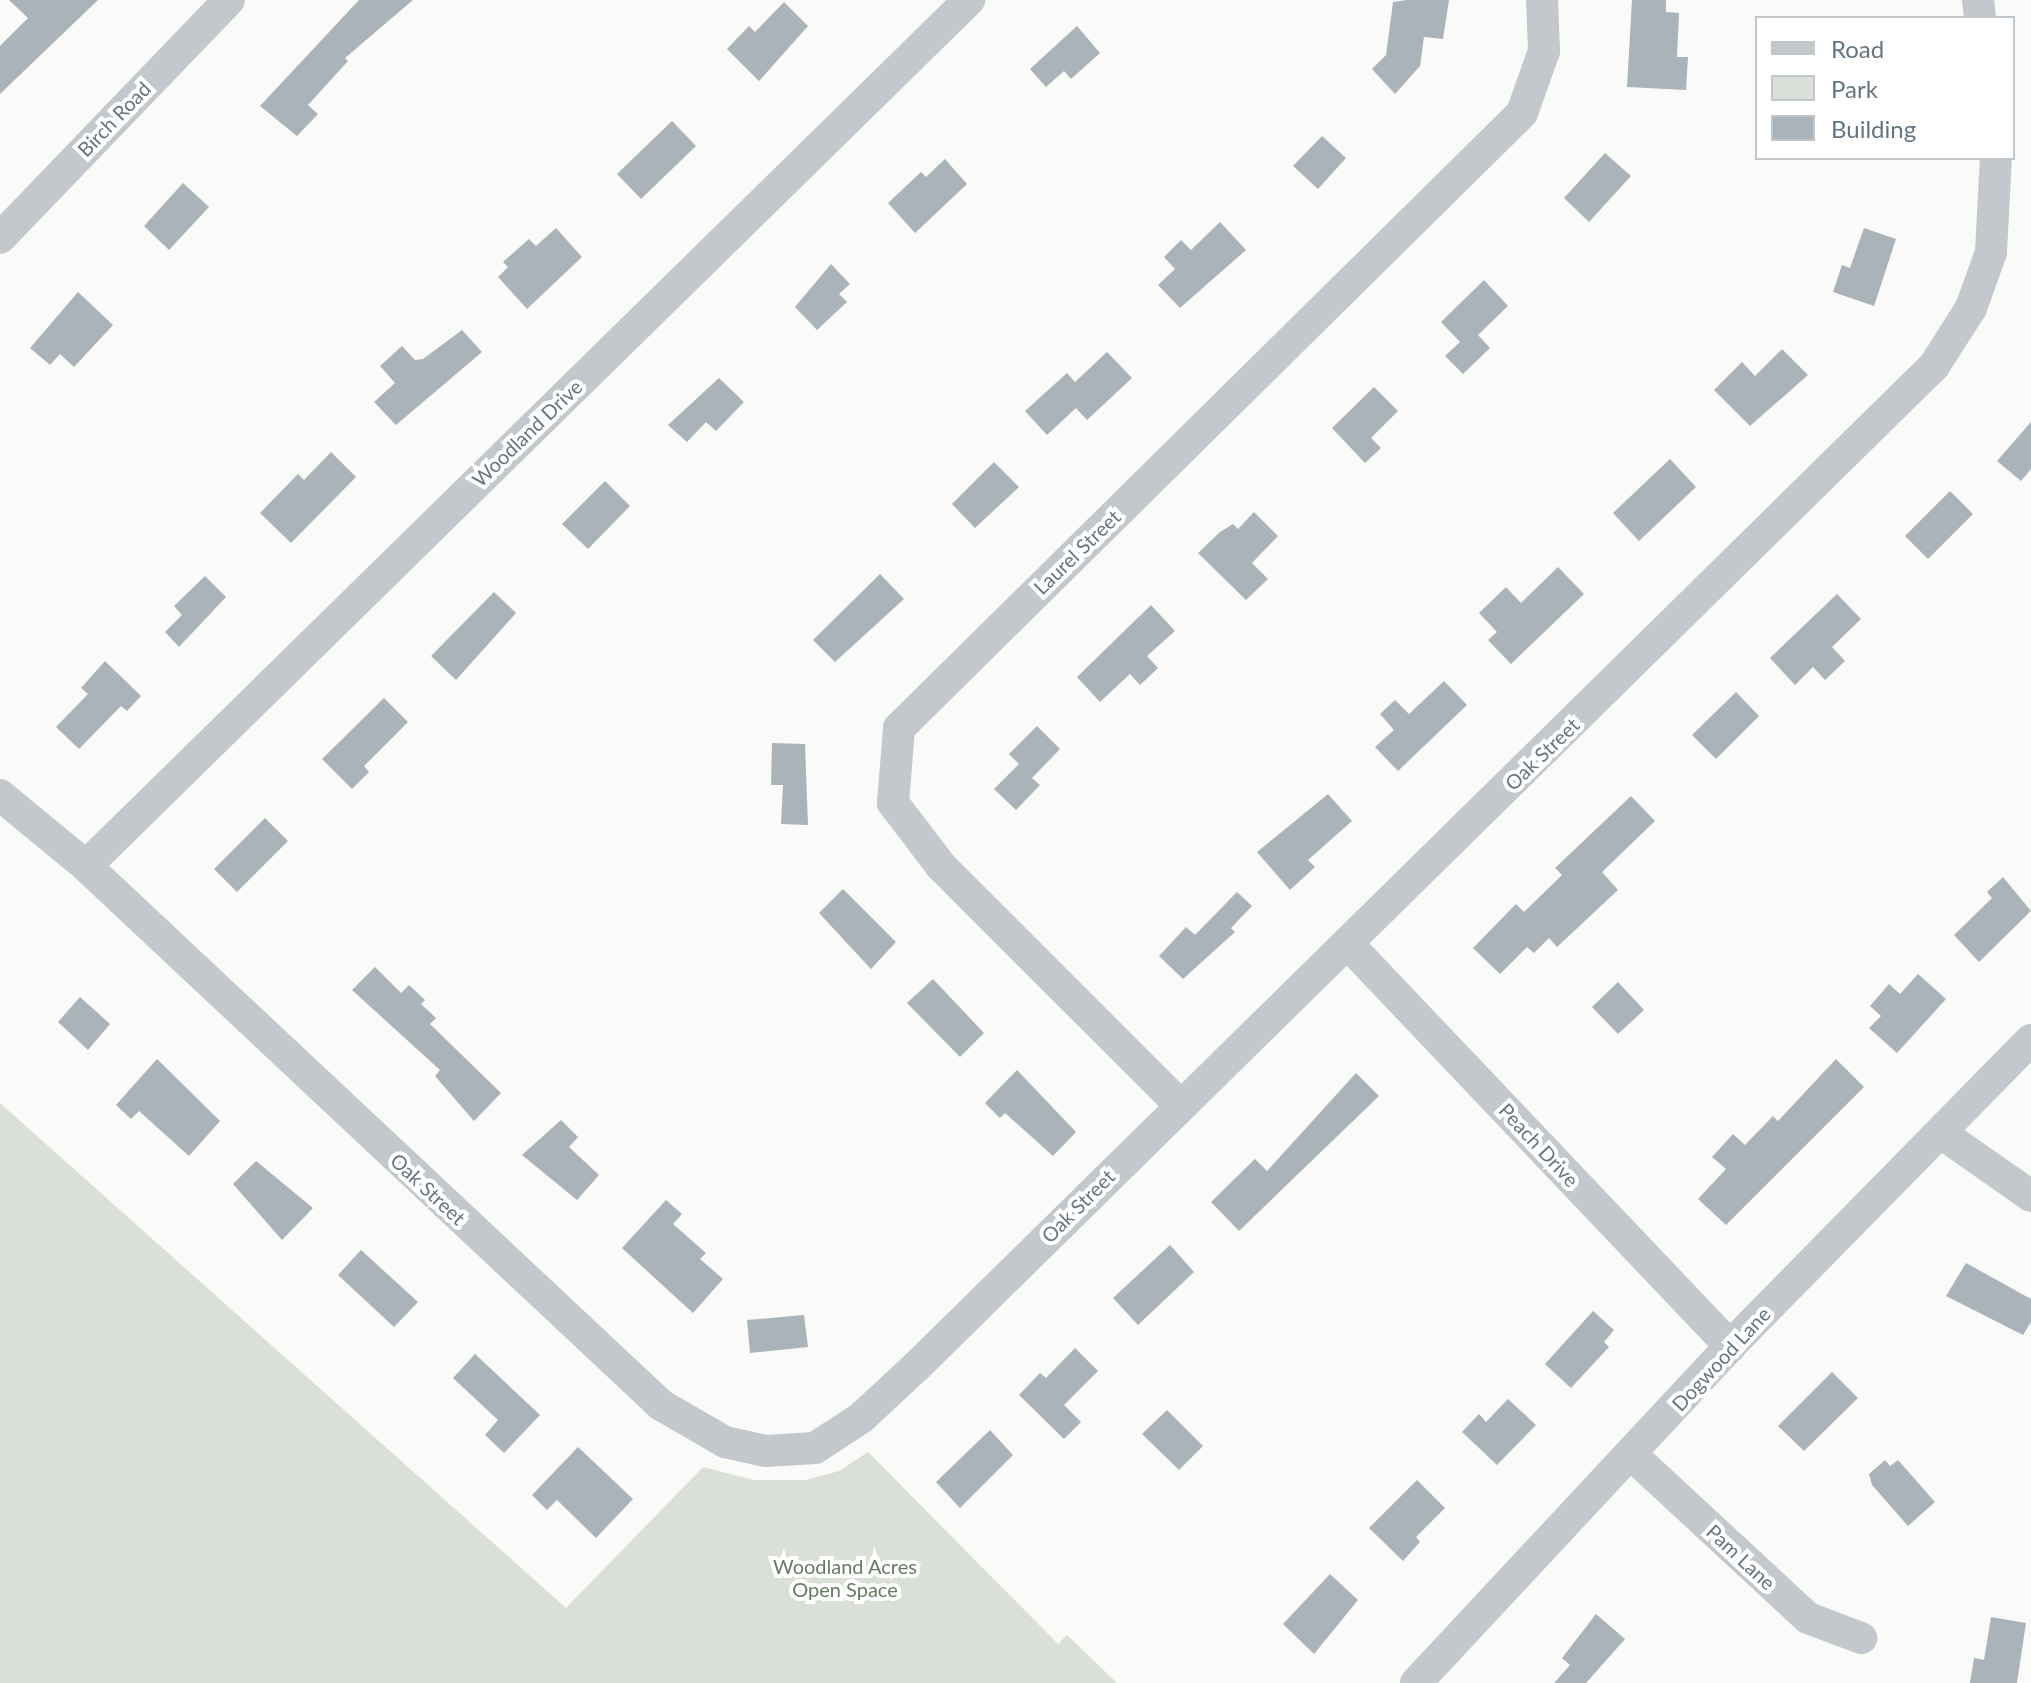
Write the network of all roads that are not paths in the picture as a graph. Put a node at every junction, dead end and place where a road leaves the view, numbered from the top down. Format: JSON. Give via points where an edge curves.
{"nodes":[{"id":1,"x":229,"y":0,"type":"edge"},
{"id":2,"x":969,"y":0,"type":"edge"},
{"id":3,"x":1542,"y":0,"type":"edge"},
{"id":4,"x":1996,"y":160,"type":"edge"},
{"id":5,"x":0,"y":238,"type":"edge"},
{"id":6,"x":0,"y":795,"type":"edge"},
{"id":7,"x":86,"y":866,"type":"junction"},
{"id":8,"x":1348,"y":944,"type":"junction"},
{"id":9,"x":2031,"y":1040,"type":"edge"},
{"id":10,"x":1180,"y":1105,"type":"junction"},
{"id":11,"x":1941,"y":1133,"type":"junction"},
{"id":12,"x":2031,"y":1196,"type":"edge"},
{"id":13,"x":1730,"y":1346,"type":"junction"},
{"id":14,"x":1633,"y":1456,"type":"junction"},
{"id":15,"x":1861,"y":1638,"type":"dead end"},
{"id":16,"x":1416,"y":1683,"type":"edge"}],
"edges":[{"from":1,"to":5,"type":"street","name":"Birch Road"},
{"from":2,"to":7,"type":"street","name":"Woodland Drive"},
{"from":3,"to":10,"type":"street","name":"Laurel Street","via":[[1544,51],[1522,113],[899,728],[893,803],[941,866]]},
{"from":4,"to":8,"type":"street","name":"Oak Street","via":[[1991,252],[1971,308],[1934,366]]},
{"from":6,"to":7,"type":"street","name":"Oak Street"},
{"from":7,"to":10,"type":"street","name":"Oak Street","via":[[661,1405],[725,1442],[766,1451],[815,1448],[861,1418]]},
{"from":8,"to":10,"type":"street","name":"Oak Street"},
{"from":8,"to":13,"type":"street","name":"Peach Drive"},
{"from":9,"to":11,"type":"street","name":"Dogwood Lane"},
{"from":11,"to":12,"type":"street"},
{"from":11,"to":13,"type":"street","name":"Dogwood Lane"},
{"from":13,"to":14,"type":"street","name":"Dogwood Lane"},
{"from":14,"to":15,"type":"street","name":"Pam Lane","via":[[1808,1618]]},
{"from":14,"to":16,"type":"street","name":"Dogwood Lane"}]}
